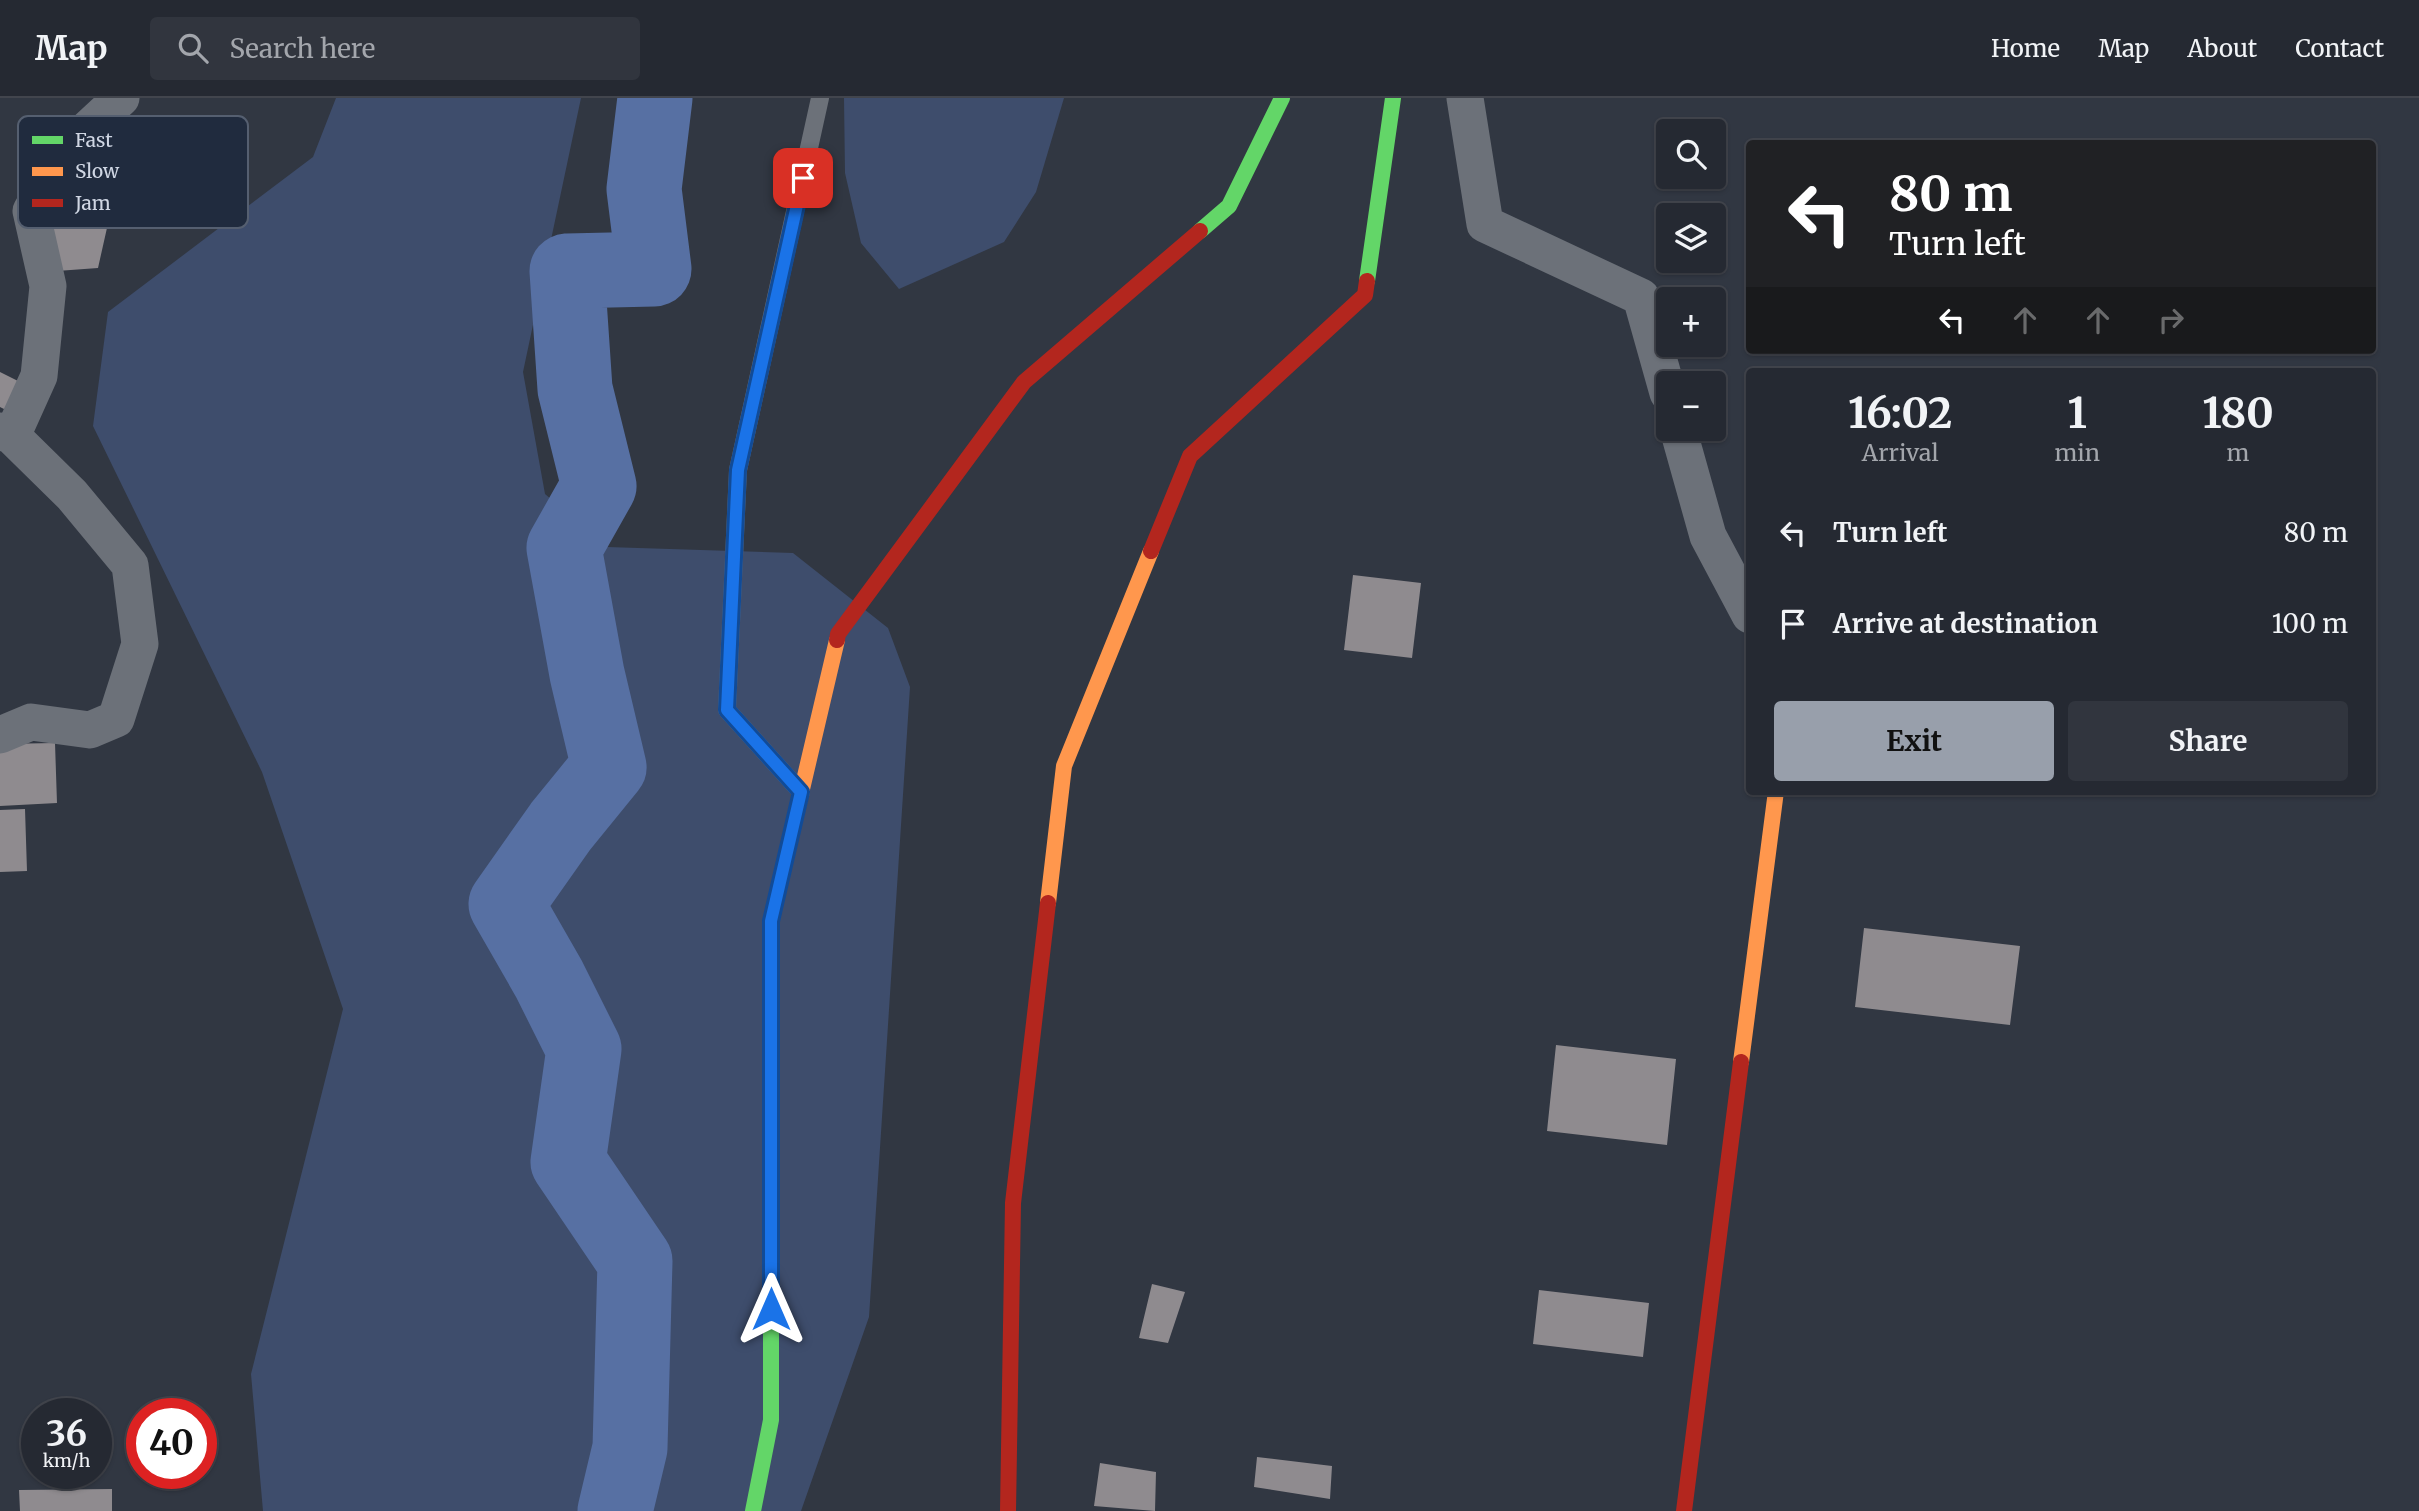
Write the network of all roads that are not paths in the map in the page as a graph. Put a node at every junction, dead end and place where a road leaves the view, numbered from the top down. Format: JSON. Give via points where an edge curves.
{"nodes":[{"id":1,"x":121,"y":98,"type":"edge"},
{"id":2,"x":820,"y":98,"type":"edge"},
{"id":3,"x":1282,"y":98,"type":"edge"},
{"id":4,"x":1393,"y":98,"type":"edge"},
{"id":5,"x":1465,"y":98,"type":"edge"},
{"id":6,"x":102,"y":116,"type":"edge"},
{"id":7,"x":35,"y":228,"type":"edge"},
{"id":8,"x":1662,"y":371,"type":"edge"},
{"id":9,"x":6,"y":433,"type":"edge"},
{"id":10,"x":1681,"y":441,"type":"edge"},
{"id":11,"x":1746,"y":607,"type":"edge"},
{"id":12,"x":0,"y":735,"type":"edge"},
{"id":13,"x":801,"y":792,"type":"junction"},
{"id":14,"x":1775,"y":795,"type":"edge"},
{"id":15,"x":753,"y":1511,"type":"edge"},
{"id":16,"x":1008,"y":1511,"type":"edge"},
{"id":17,"x":1684,"y":1511,"type":"edge"}],
"edges":[{"from":1,"to":6,"type":"street"},
{"from":2,"to":13,"type":"lane","via":[[738,470],[727,710]]},
{"from":3,"to":13,"type":"street","via":[[1229,206],[1024,382],[838,634]]},
{"from":4,"to":16,"type":"street","via":[[1365,295],[1190,456],[1064,766],[1013,1203]]},
{"from":5,"to":8,"type":"street","via":[[1485,224],[1641,297]]},
{"from":7,"to":9,"type":"street","via":[[48,286],[40,376]]},
{"from":9,"to":12,"type":"street","via":[[72,495],[130,565],[140,643],[117,719],[90,730],[31,722]]},
{"from":10,"to":11,"type":"street","via":[[1708,536]]},
{"from":13,"to":15,"type":"street","via":[[771,921],[771,1420]]},
{"from":14,"to":17,"type":"street"}]}
